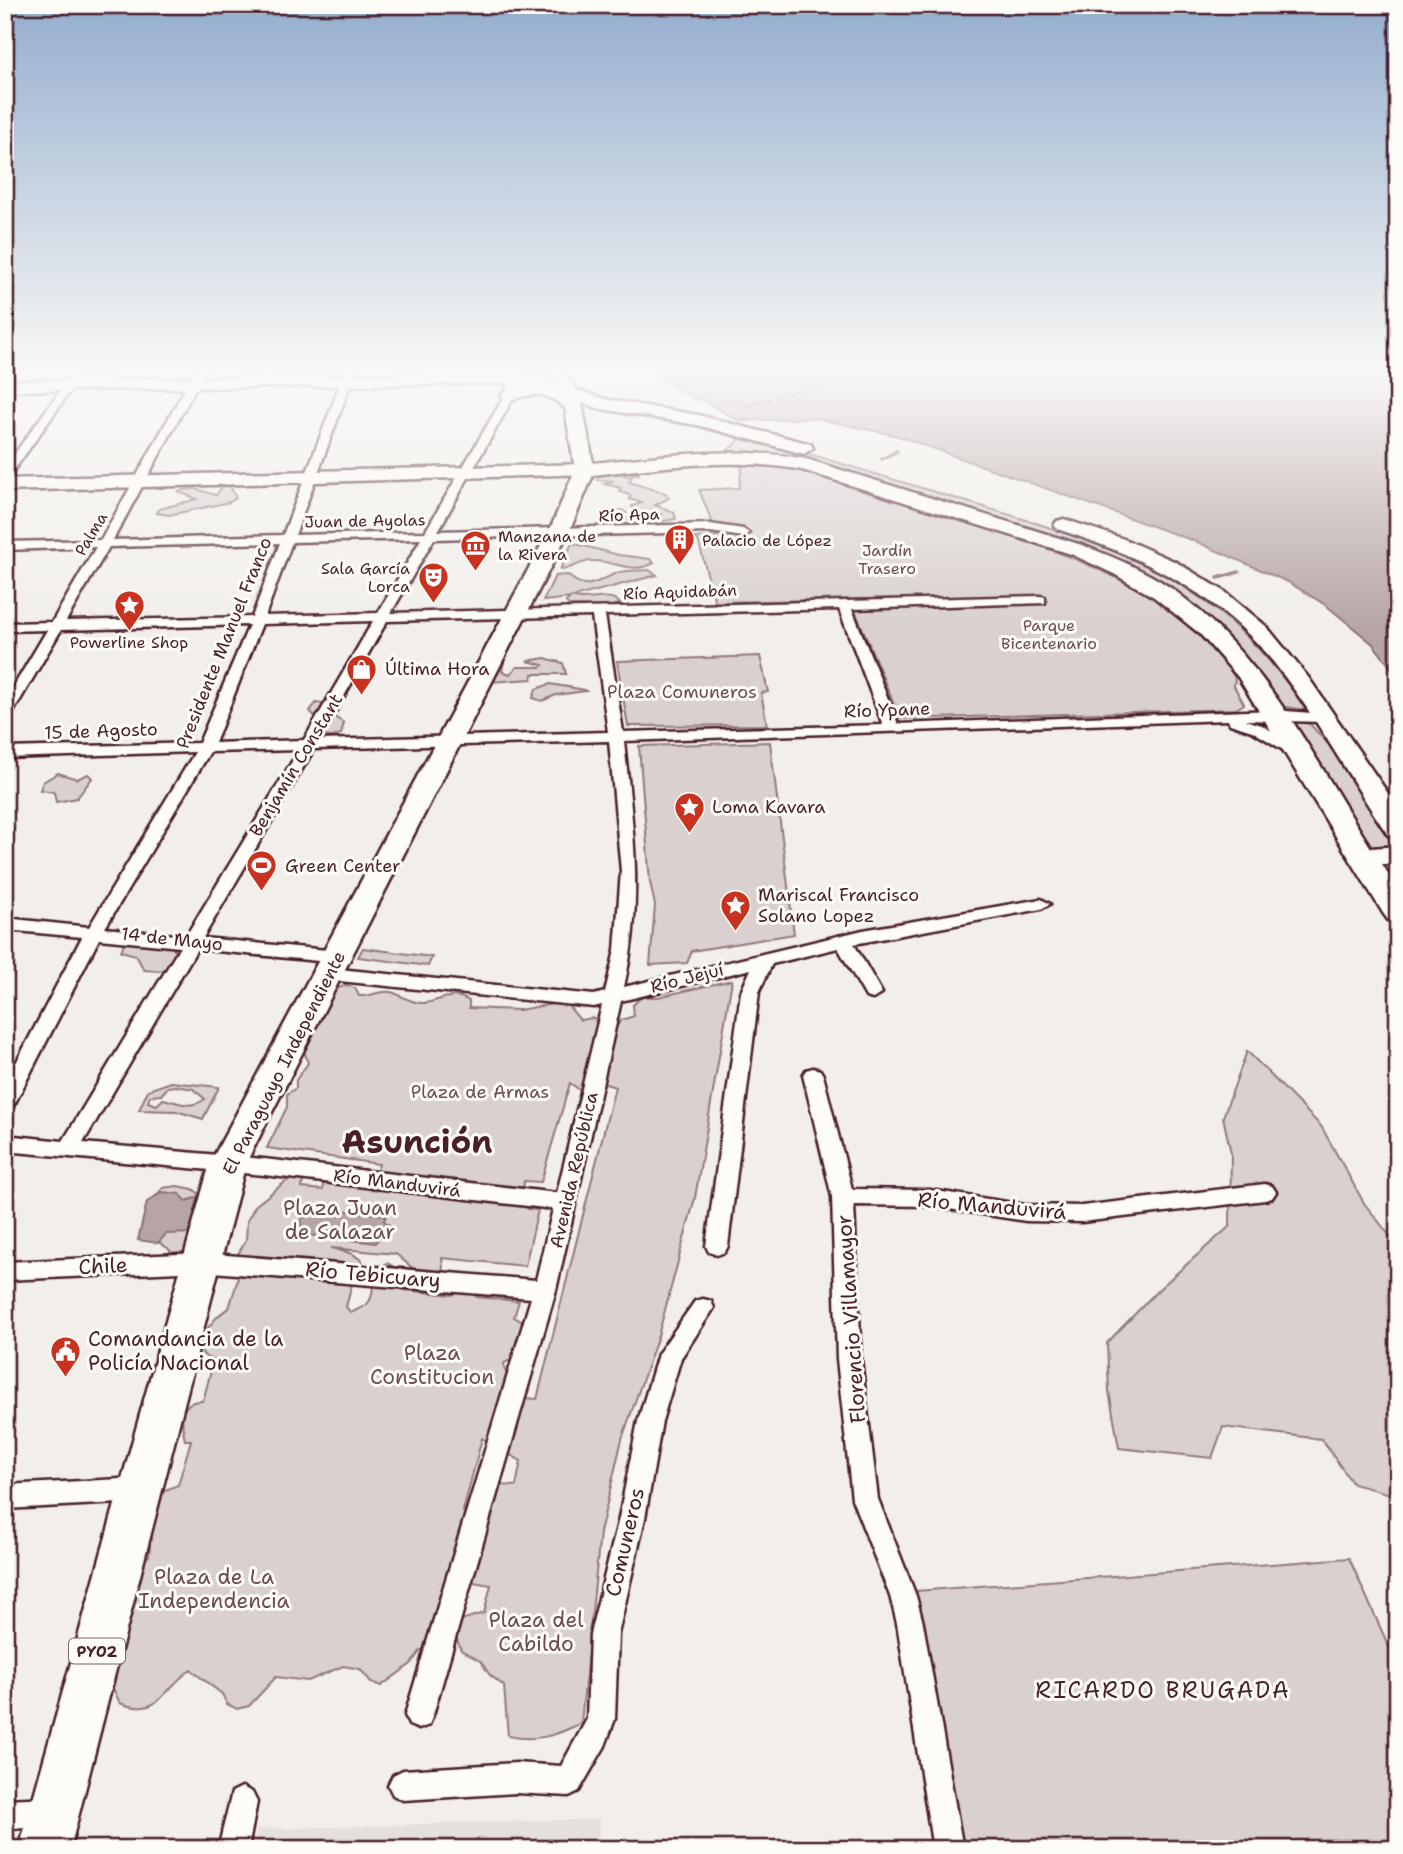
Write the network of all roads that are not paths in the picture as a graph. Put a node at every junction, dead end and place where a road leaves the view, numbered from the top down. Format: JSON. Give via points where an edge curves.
{"nodes":[{"id":1,"x":19,"y":456,"type":"edge"},
{"id":2,"x":155,"y":456,"type":"edge"},
{"id":3,"x":317,"y":456,"type":"edge"},
{"id":4,"x":474,"y":456,"type":"edge"},
{"id":5,"x":574,"y":456,"type":"edge"},
{"id":6,"x":703,"y":456,"type":"edge"},
{"id":7,"x":825,"y":456,"type":"edge"},
{"id":8,"x":700,"y":457,"type":"junction"},
{"id":9,"x":575,"y":470,"type":"junction"},
{"id":10,"x":465,"y":473,"type":"junction"},
{"id":11,"x":5,"y":475,"type":"edge"},
{"id":12,"x":309,"y":477,"type":"junction"},
{"id":13,"x":141,"y":481,"type":"junction"},
{"id":14,"x":5,"y":485,"type":"edge"},
{"id":15,"x":560,"y":529,"type":"junction"},
{"id":16,"x":743,"y":533,"type":"dead end"},
{"id":17,"x":429,"y":536,"type":"junction"},
{"id":18,"x":286,"y":539,"type":"junction"},
{"id":19,"x":104,"y":544,"type":"junction"},
{"id":20,"x":5,"y":546,"type":"edge"},
{"id":21,"x":1040,"y":600,"type":"dead end"},
{"id":22,"x":844,"y":604,"type":"junction"},
{"id":23,"x":598,"y":611,"type":"junction"},
{"id":24,"x":516,"y":614,"type":"junction"},
{"id":25,"x":382,"y":618,"type":"junction"},
{"id":26,"x":257,"y":621,"type":"junction"},
{"id":27,"x":55,"y":626,"type":"junction"},
{"id":28,"x":5,"y":627,"type":"edge"},
{"id":29,"x":5,"y":714,"type":"edge"},
{"id":30,"x":1274,"y":714,"type":"junction"},
{"id":31,"x":1324,"y":718,"type":"junction"},
{"id":32,"x":1210,"y":719,"type":"junction"},
{"id":33,"x":892,"y":729,"type":"junction"},
{"id":34,"x":616,"y":737,"type":"junction"},
{"id":35,"x":450,"y":741,"type":"junction"},
{"id":36,"x":309,"y":745,"type":"junction"},
{"id":37,"x":205,"y":748,"type":"junction"},
{"id":38,"x":5,"y":753,"type":"edge"},
{"id":39,"x":1301,"y":757,"type":"junction"},
{"id":40,"x":1398,"y":829,"type":"edge"},
{"id":41,"x":1398,"y":855,"type":"edge"},
{"id":42,"x":1362,"y":857,"type":"junction"},
{"id":43,"x":1041,"y":904,"type":"dead end"},
{"id":44,"x":1398,"y":913,"type":"edge"},
{"id":45,"x":5,"y":924,"type":"edge"},
{"id":46,"x":93,"y":932,"type":"junction"},
{"id":47,"x":190,"y":940,"type":"junction"},
{"id":48,"x":843,"y":941,"type":"junction"},
{"id":49,"x":765,"y":959,"type":"junction"},
{"id":50,"x":334,"y":965,"type":"junction"},
{"id":51,"x":873,"y":993,"type":"dead end"},
{"id":52,"x":615,"y":996,"type":"junction"},
{"id":53,"x":813,"y":1074,"type":"dead end"},
{"id":54,"x":5,"y":1103,"type":"edge"},
{"id":55,"x":5,"y":1143,"type":"edge"},
{"id":56,"x":69,"y":1149,"type":"junction"},
{"id":57,"x":228,"y":1163,"type":"junction"},
{"id":58,"x":1265,"y":1192,"type":"dead end"},
{"id":59,"x":843,"y":1197,"type":"junction"},
{"id":60,"x":566,"y":1202,"type":"junction"},
{"id":61,"x":717,"y":1246,"type":"dead end"},
{"id":62,"x":201,"y":1262,"type":"junction"},
{"id":63,"x":5,"y":1271,"type":"edge"},
{"id":64,"x":545,"y":1290,"type":"junction"},
{"id":65,"x":702,"y":1308,"type":"dead end"},
{"id":66,"x":140,"y":1490,"type":"junction"},
{"id":67,"x":5,"y":1497,"type":"edge"},
{"id":68,"x":419,"y":1716,"type":"dead end"},
{"id":69,"x":403,"y":1785,"type":"dead end"},
{"id":70,"x":242,"y":1802,"type":"dead end"},
{"id":71,"x":5,"y":1814,"type":"edge"},
{"id":72,"x":49,"y":1830,"type":"edge"},
{"id":73,"x":233,"y":1849,"type":"edge"},
{"id":74,"x":948,"y":1849,"type":"edge"}],
"edges":[{"from":1,"to":11,"type":"street"},
{"from":2,"to":13,"type":"street","name":"Palma"},
{"from":3,"to":12,"type":"street","name":"Presidente Manuel Franco"},
{"from":4,"to":10,"type":"street","name":"Benjamín Constant"},
{"from":5,"to":9,"type":"main road"},
{"from":6,"to":8,"type":"main road"},
{"from":7,"to":31,"type":"main road","via":[[1088,532],[1144,554],[1215,595],[1258,632]]},
{"from":8,"to":9,"type":"main road"},
{"from":8,"to":30,"type":"main road","via":[[756,457],[806,465],[1077,550],[1122,569],[1162,592],[1208,629],[1248,673]]},
{"from":9,"to":10,"type":"main road"},
{"from":9,"to":15,"type":"main road","name":"El Paraguayo Independiente"},
{"from":10,"to":12,"type":"main road"},
{"from":10,"to":17,"type":"street","name":"Benjamín Constant"},
{"from":12,"to":13,"type":"main road"},
{"from":12,"to":18,"type":"street","name":"Presidente Manuel Franco"},
{"from":13,"to":14,"type":"main road"},
{"from":13,"to":19,"type":"street","name":"Palma"},
{"from":15,"to":16,"type":"street","name":"Río Apa","via":[[710,528]]},
{"from":15,"to":17,"type":"street","name":"Juan de Ayolas"},
{"from":15,"to":24,"type":"main road","name":"El Paraguayo Independiente"},
{"from":17,"to":18,"type":"street","name":"Juan de Ayolas"},
{"from":17,"to":25,"type":"street","name":"Benjamín Constant"},
{"from":18,"to":19,"type":"street","name":"Juan de Ayolas"},
{"from":18,"to":26,"type":"street","name":"Presidente Manuel Franco"},
{"from":19,"to":20,"type":"street","name":"Juan de Ayolas"},
{"from":19,"to":27,"type":"street","name":"Palma"},
{"from":21,"to":22,"type":"street","name":"Río Aquidabán"},
{"from":22,"to":23,"type":"street","name":"Río Aquidabán"},
{"from":22,"to":33,"type":"street"},
{"from":23,"to":24,"type":"street","name":"Río Aquidabán"},
{"from":23,"to":34,"type":"street","name":"Avenida República"},
{"from":24,"to":25,"type":"street","name":"Río Aquidabán"},
{"from":24,"to":35,"type":"main road","name":"El Paraguayo Independiente"},
{"from":25,"to":26,"type":"street","name":"Río Aquidabán"},
{"from":25,"to":36,"type":"street","name":"Benjamín Constant"},
{"from":26,"to":27,"type":"street","name":"Río Aquidabán"},
{"from":26,"to":37,"type":"street","name":"Presidente Manuel Franco"},
{"from":27,"to":28,"type":"street","name":"Río Aquidabán"},
{"from":27,"to":29,"type":"street","name":"Palma"},
{"from":30,"to":31,"type":"street","name":"Río Ypane"},
{"from":30,"to":32,"type":"street","name":"Río Ypane"},
{"from":30,"to":39,"type":"main road"},
{"from":31,"to":40,"type":"main road"},
{"from":32,"to":33,"type":"street","name":"Río Ypane"},
{"from":32,"to":39,"type":"street","via":[[1257,729]]},
{"from":33,"to":34,"type":"street","name":"Río Ypane"},
{"from":34,"to":35,"type":"street","name":"Río Ypane"},
{"from":34,"to":52,"type":"street","name":"Avenida República","via":[[629,871],[624,950]]},
{"from":35,"to":36,"type":"street","name":"15 de Agosto"},
{"from":35,"to":50,"type":"main road","name":"El Paraguayo Independiente"},
{"from":36,"to":37,"type":"street","name":"15 de Agosto"},
{"from":36,"to":47,"type":"street","name":"Benjamín Constant"},
{"from":37,"to":38,"type":"street","name":"15 de Agosto"},
{"from":37,"to":46,"type":"street","name":"Presidente Manuel Franco"},
{"from":39,"to":42,"type":"main road"},
{"from":41,"to":42,"type":"main road"},
{"from":42,"to":44,"type":"main road"},
{"from":43,"to":48,"type":"street","name":"Río Jejuí"},
{"from":45,"to":46,"type":"street","name":"14 de Mayo"},
{"from":46,"to":47,"type":"street","name":"14 de Mayo"},
{"from":46,"to":54,"type":"street","name":"Presidente Manuel Franco"},
{"from":47,"to":50,"type":"street","name":"14 de Mayo"},
{"from":47,"to":56,"type":"street","name":"Benjamín Constant"},
{"from":48,"to":49,"type":"street","name":"Río Jejuí"},
{"from":48,"to":51,"type":"street"},
{"from":49,"to":52,"type":"street","name":"Río Jejuí"},
{"from":49,"to":61,"type":"street","via":[[750,992]]},
{"from":50,"to":52,"type":"street","name":"Río Jejuí","via":[[594,1001]]},
{"from":50,"to":57,"type":"main road","name":"El Paraguayo Independiente"},
{"from":52,"to":60,"type":"street","name":"Avenida República"},
{"from":53,"to":59,"type":"street","name":"Florencio Villamayor"},
{"from":55,"to":56,"type":"street","name":"Río Manduvirá"},
{"from":56,"to":57,"type":"street","name":"Río Manduvirá"},
{"from":57,"to":60,"type":"street","name":"Río Manduvirá"},
{"from":57,"to":62,"type":"main road","name":"El Paraguayo Independiente"},
{"from":58,"to":59,"type":"street","name":"Río Manduvirá","via":[[1082,1214],[1026,1213],[930,1199]]},
{"from":59,"to":74,"type":"street","name":"Florencio Villamayor","via":[[849,1359],[865,1499],[910,1623]]},
{"from":60,"to":64,"type":"street","name":"Avenida República"},
{"from":62,"to":63,"type":"street","name":"Chile"},
{"from":62,"to":64,"type":"street","name":"Río Tebicuary"},
{"from":62,"to":66,"type":"main road","name":"El Paraguayo Independiente","number":"PY02"},
{"from":64,"to":68,"type":"street","name":"Avenida República"},
{"from":65,"to":69,"type":"street","name":"Comuneros","via":[[670,1354],[657,1399],[604,1634],[601,1719],[569,1781],[516,1778]]},
{"from":66,"to":67,"type":"street"},
{"from":66,"to":72,"type":"main road","name":"El Paraguayo Independiente","number":"PY02"},
{"from":70,"to":73,"type":"street"},
{"from":71,"to":72,"type":"street"}]}
